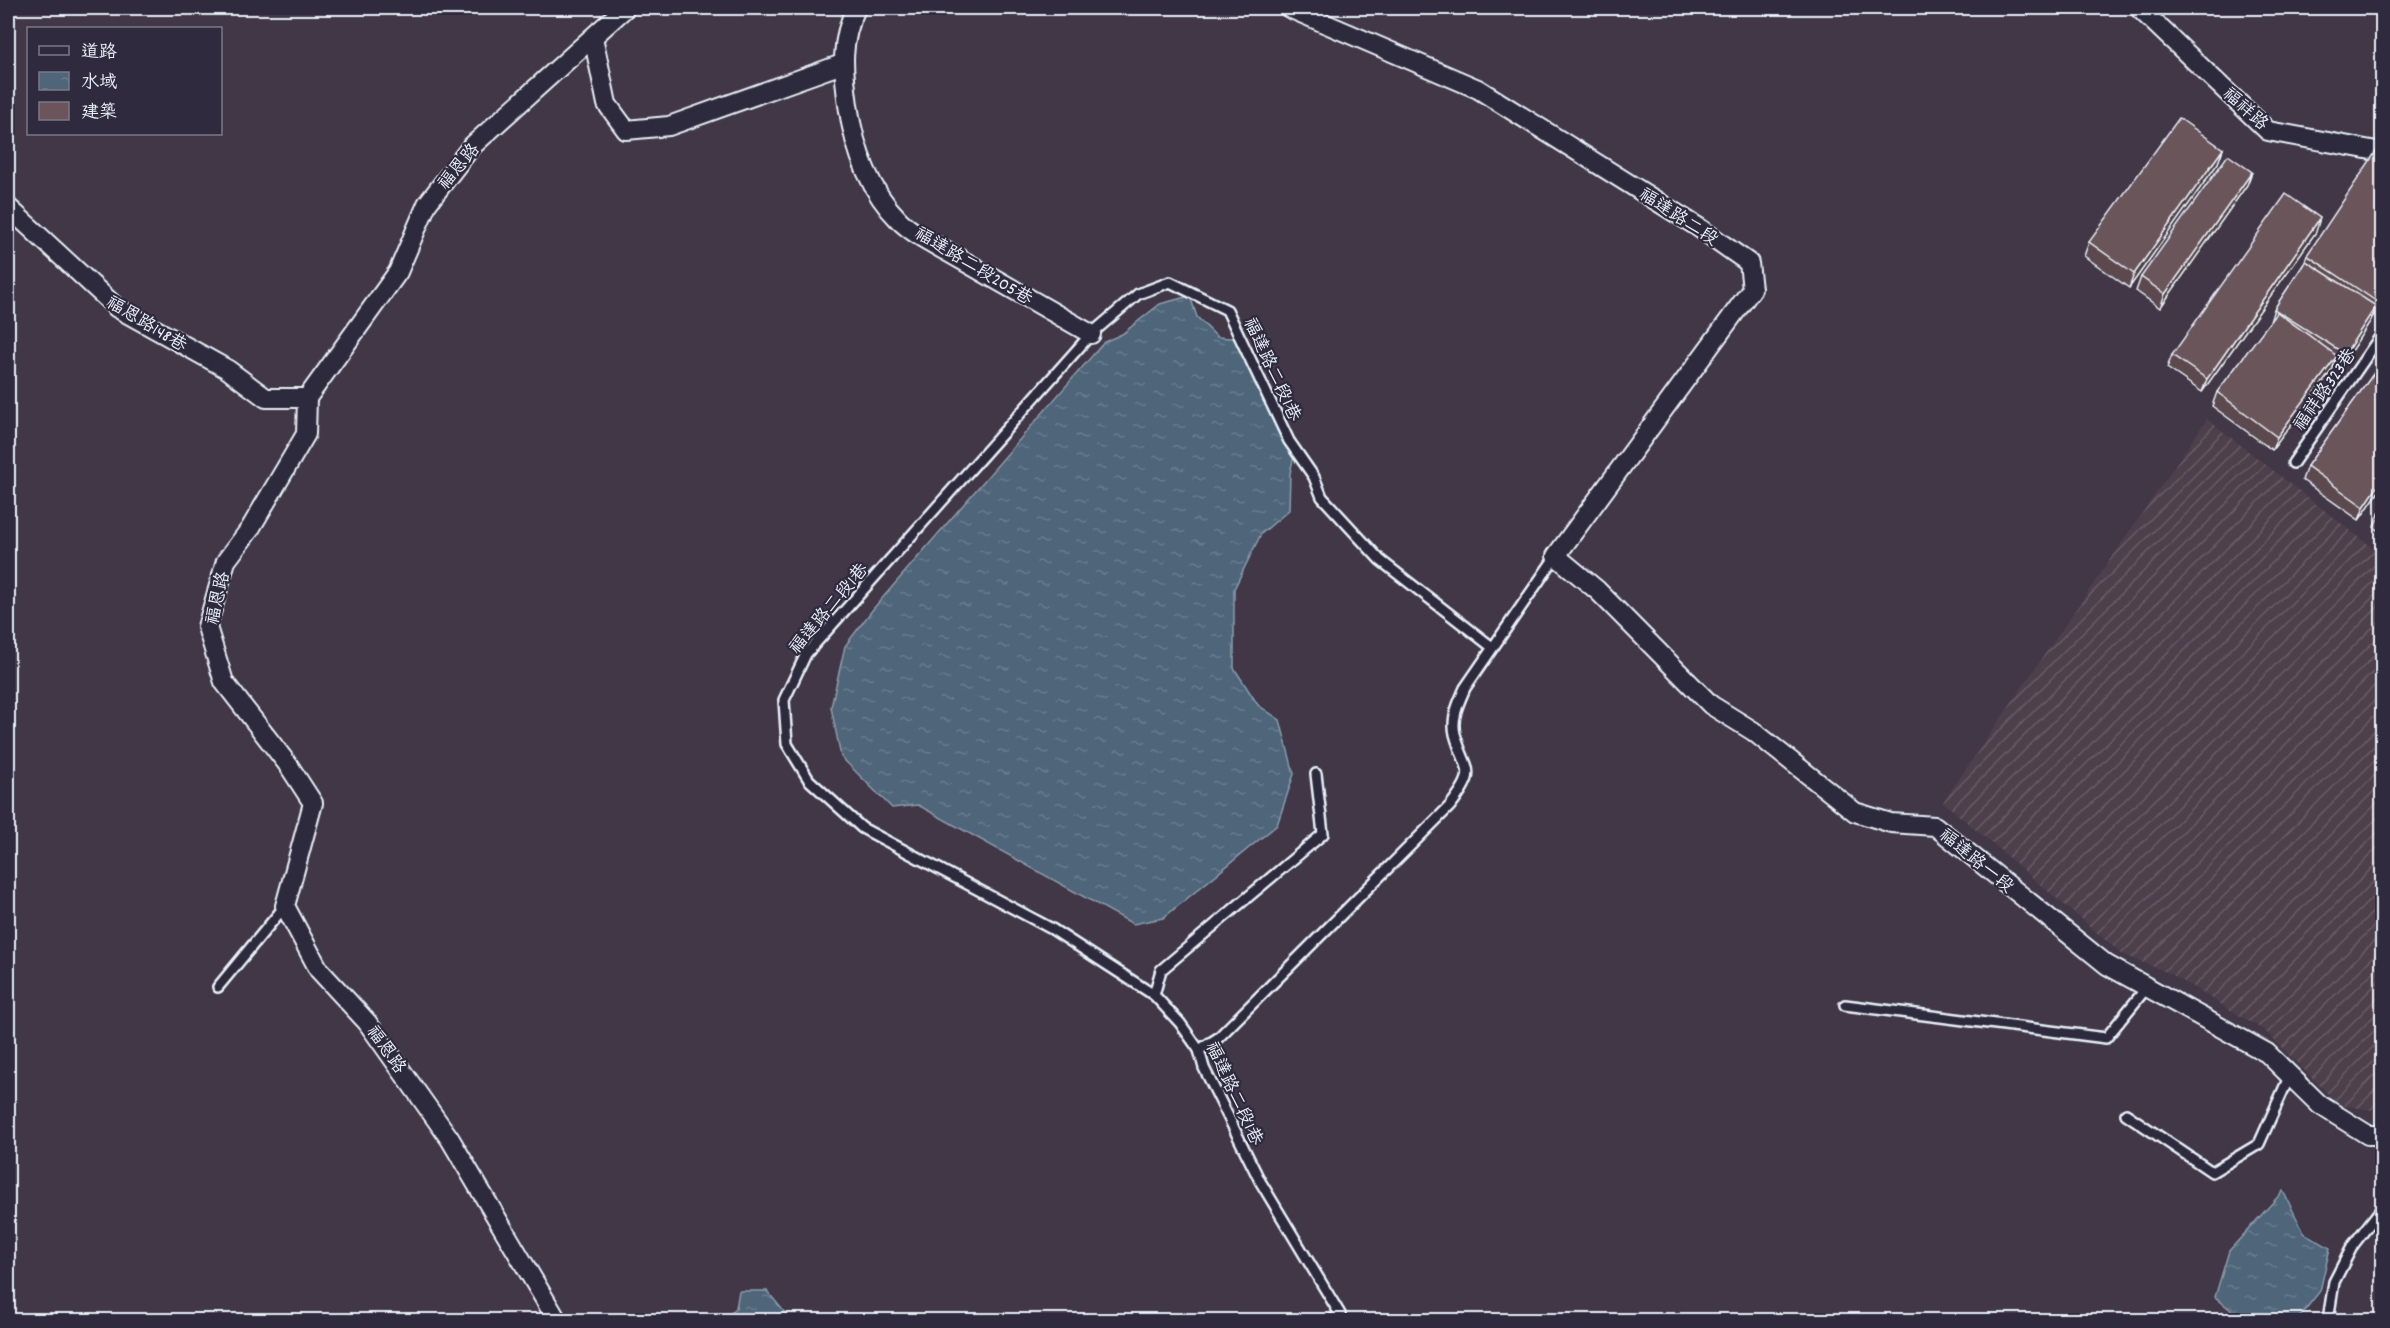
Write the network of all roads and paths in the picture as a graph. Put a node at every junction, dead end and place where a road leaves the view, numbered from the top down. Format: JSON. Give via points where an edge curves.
{"nodes":[{"id":1,"x":625,"y":8,"type":"edge"},
{"id":2,"x":856,"y":8,"type":"edge"},
{"id":3,"x":1290,"y":8,"type":"edge"},
{"id":4,"x":2139,"y":8,"type":"edge"},
{"id":5,"x":593,"y":37,"type":"junction"},
{"id":6,"x":842,"y":64,"type":"junction"},
{"id":7,"x":2382,"y":152,"type":"edge"},
{"id":8,"x":8,"y":207,"type":"edge"},
{"id":9,"x":1091,"y":334,"type":"junction"},
{"id":10,"x":2382,"y":334,"type":"edge"},
{"id":11,"x":307,"y":398,"type":"junction"},
{"id":12,"x":2293,"y":463,"type":"dead end"},
{"id":13,"x":1556,"y":556,"type":"junction"},
{"id":14,"x":1492,"y":647,"type":"junction"},
{"id":15,"x":1316,"y":774,"type":"dead end"},
{"id":16,"x":285,"y":906,"type":"junction"},
{"id":17,"x":2148,"y":986,"type":"junction"},
{"id":18,"x":218,"y":987,"type":"dead end"},
{"id":19,"x":1154,"y":995,"type":"junction"},
{"id":20,"x":1845,"y":1005,"type":"dead end"},
{"id":21,"x":1199,"y":1050,"type":"junction"},
{"id":22,"x":2290,"y":1076,"type":"junction"},
{"id":23,"x":2126,"y":1114,"type":"dead end"},
{"id":24,"x":2382,"y":1135,"type":"edge"},
{"id":25,"x":2382,"y":1208,"type":"edge"},
{"id":26,"x":557,"y":1320,"type":"edge"},
{"id":27,"x":1332,"y":1320,"type":"edge"},
{"id":28,"x":2328,"y":1320,"type":"edge"}],
"edges":[{"from":1,"to":5,"type":"street","name":"福恩路"},
{"from":2,"to":6,"type":"street","name":"福達路二段205巷"},
{"from":3,"to":13,"type":"street","name":"福達路二段","via":[[1478,88],[1749,262],[1752,289]]},
{"from":4,"to":7,"type":"street","name":"福祥路","via":[[2268,131]]},
{"from":5,"to":6,"type":"street","via":[[607,104],[626,130],[669,126]]},
{"from":5,"to":11,"type":"street","name":"福恩路","via":[[471,147],[427,204],[398,272]]},
{"from":6,"to":9,"type":"street","name":"福達路二段205巷","via":[[856,151],[899,220]]},
{"from":8,"to":11,"type":"street","name":"福恩路148巷","via":[[117,309],[227,369],[266,398]]},
{"from":9,"to":14,"type":"lane","name":"福達路二段1巷","via":[[1138,294],[1170,282],[1227,310],[1289,441],[1322,496],[1380,560]]},
{"from":9,"to":19,"type":"lane","name":"福達路二段1巷","via":[[807,654],[784,700],[787,744],[810,780],[862,828],[1052,929]]},
{"from":10,"to":12,"type":"lane","name":"福祥路323巷"},
{"from":11,"to":16,"type":"street","name":"福恩路","via":[[306,434],[250,529],[226,561],[207,627],[224,682],[313,803]]},
{"from":13,"to":14,"type":"lane"},
{"from":13,"to":17,"type":"street","name":"福達路一段","via":[[1598,590],[1711,705],[1753,731],[1855,812],[1891,823],[1935,826],[2107,965]]},
{"from":14,"to":21,"type":"lane","via":[[1465,688],[1456,711],[1454,732],[1469,773],[1464,788],[1218,1038]]},
{"from":15,"to":19,"type":"lane","via":[[1323,834],[1161,970]]},
{"from":16,"to":18,"type":"lane"},
{"from":16,"to":26,"type":"street","name":"福恩路","via":[[319,970],[368,1022],[450,1139]]},
{"from":17,"to":20,"type":"lane","via":[[2106,1038]]},
{"from":17,"to":22,"type":"street","name":"福達路一段","via":[[2267,1053]]},
{"from":19,"to":21,"type":"lane","name":"福達路二段1巷"},
{"from":21,"to":27,"type":"lane","name":"福達路二段1巷","via":[[1204,1068],[1260,1181],[1340,1314]]},
{"from":22,"to":23,"type":"lane","via":[[2259,1143],[2212,1172]]},
{"from":22,"to":24,"type":"street","name":"福達路一段","via":[[2320,1105],[2368,1135]]},
{"from":25,"to":28,"type":"lane","via":[[2354,1245],[2334,1281]]}]}
